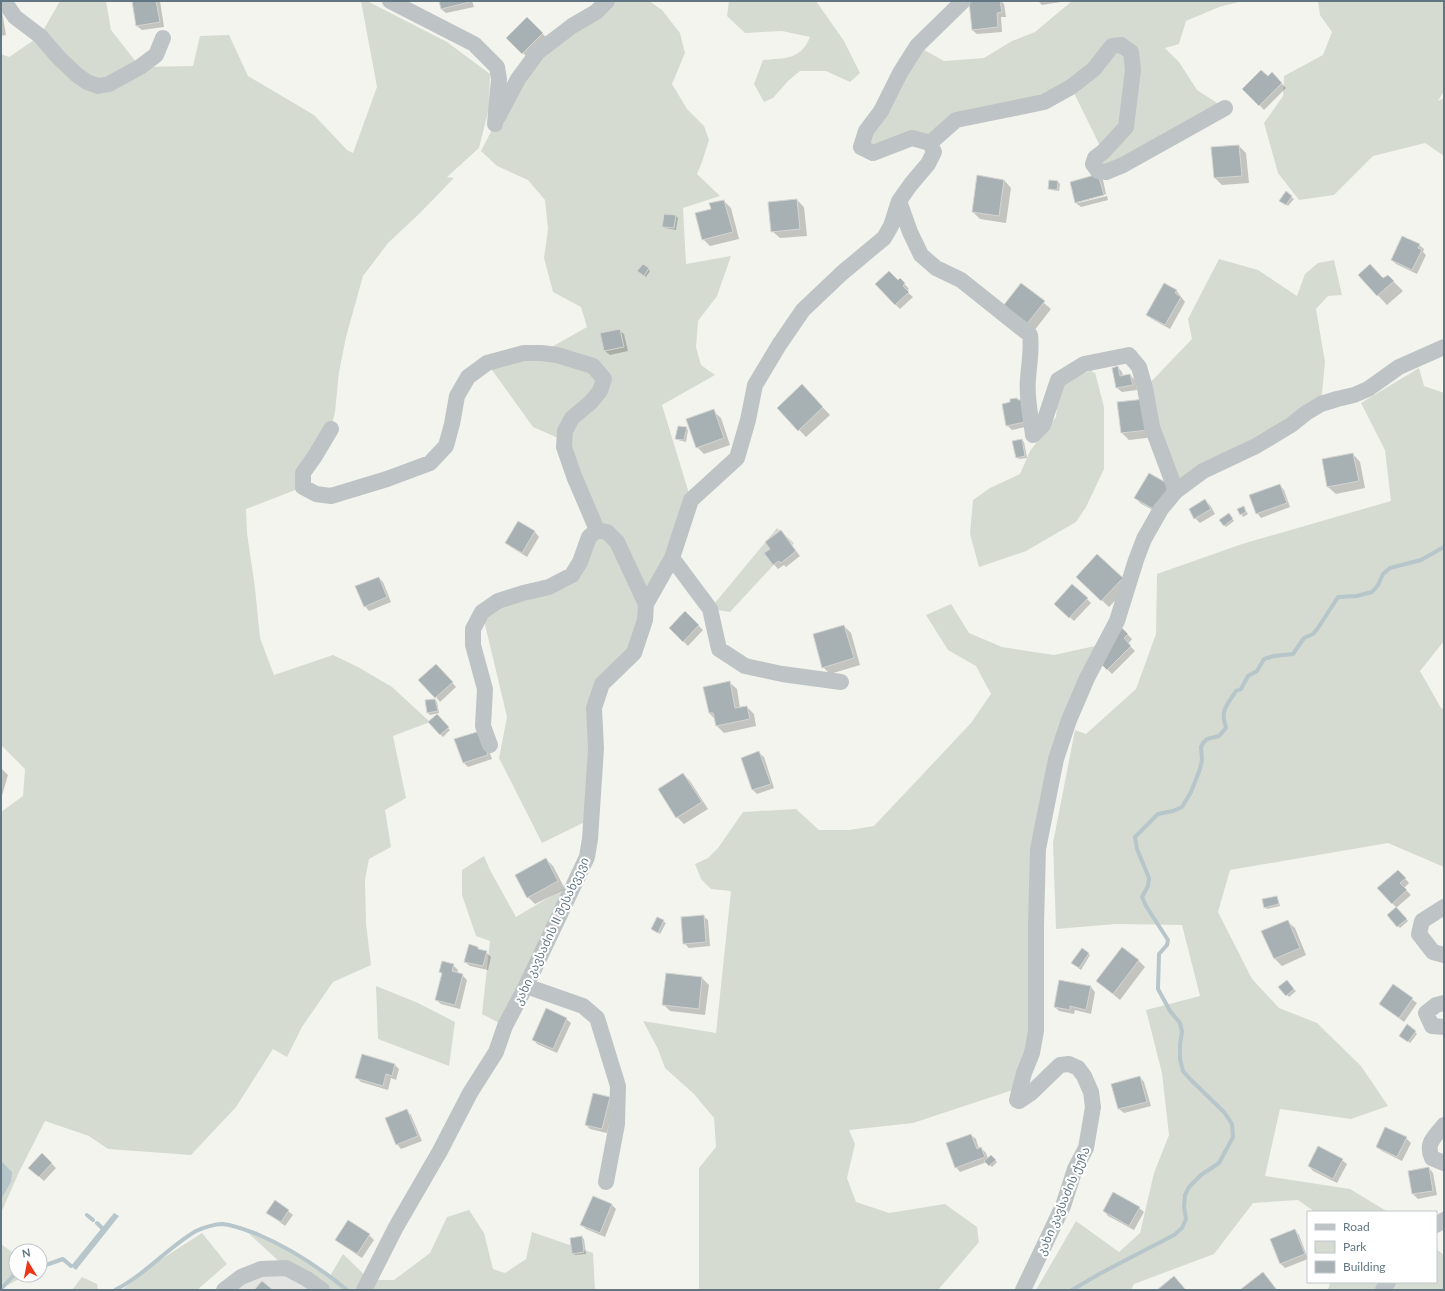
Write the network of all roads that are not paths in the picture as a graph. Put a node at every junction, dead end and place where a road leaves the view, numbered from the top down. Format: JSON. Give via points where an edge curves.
{"nodes":[{"id":1,"x":4,"y":1,"type":"edge"},
{"id":2,"x":390,"y":1,"type":"edge"},
{"id":3,"x":607,"y":1,"type":"edge"},
{"id":4,"x":963,"y":1,"type":"edge"},
{"id":5,"x":163,"y":38,"type":"dead end"},
{"id":6,"x":1225,"y":108,"type":"dead end"},
{"id":7,"x":930,"y":142,"type":"junction"},
{"id":8,"x":899,"y":201,"type":"junction"},
{"id":9,"x":1444,"y":347,"type":"edge"},
{"id":10,"x":331,"y":429,"type":"dead end"},
{"id":11,"x":1176,"y":491,"type":"junction"},
{"id":12,"x":597,"y":530,"type":"junction"},
{"id":13,"x":672,"y":558,"type":"junction"},
{"id":14,"x":646,"y":604,"type":"junction"},
{"id":15,"x":841,"y":682,"type":"dead end"},
{"id":16,"x":490,"y":745,"type":"dead end"},
{"id":17,"x":1444,"y":907,"type":"edge"},
{"id":18,"x":1444,"y":955,"type":"edge"},
{"id":19,"x":526,"y":986,"type":"junction"},
{"id":20,"x":1444,"y":1003,"type":"edge"},
{"id":21,"x":1444,"y":1027,"type":"edge"},
{"id":22,"x":1444,"y":1125,"type":"edge"},
{"id":23,"x":1444,"y":1163,"type":"edge"},
{"id":24,"x":606,"y":1182,"type":"dead end"},
{"id":25,"x":367,"y":1285,"type":"edge"},
{"id":26,"x":224,"y":1290,"type":"edge"},
{"id":27,"x":322,"y":1290,"type":"edge"},
{"id":28,"x":1024,"y":1290,"type":"edge"}],
"edges":[{"from":1,"to":5,"type":"street","via":[[16,17],[40,36],[77,75],[98,86],[109,84],[156,55]]},
{"from":2,"to":3,"type":"street","via":[[474,44],[497,67],[499,79],[494,124],[518,79],[538,52],[572,26],[596,12]]},
{"from":4,"to":7,"type":"street","via":[[917,46],[866,131],[861,147],[873,153],[912,138]]},
{"from":6,"to":7,"type":"street","via":[[1123,165],[1106,172],[1098,171],[1094,164],[1095,158],[1126,127],[1133,70],[1131,52],[1121,45],[1112,46],[1094,69],[1071,87],[1044,102],[956,120]]},
{"from":7,"to":8,"type":"street","name":"კახი კავსაძის II შესახვევი","via":[[934,152],[928,164]]},
{"from":8,"to":11,"type":"street","via":[[921,255],[936,268],[961,280],[1030,335],[1032,347],[1028,380],[1034,435],[1043,425],[1058,380],[1084,364],[1129,355],[1139,367],[1152,427]]},
{"from":8,"to":13,"type":"street","name":"კახი კავსაძის II შესახვევი","via":[[892,226],[884,238],[802,310],[779,345],[755,385],[737,458],[691,500]]},
{"from":9,"to":11,"type":"street","via":[[1399,366],[1354,396],[1337,398],[1321,404],[1256,446],[1203,471]]},
{"from":10,"to":12,"type":"street","via":[[302,473],[303,487],[316,494],[331,496],[430,463],[446,446],[457,396],[468,377],[487,363],[524,353],[541,353],[593,366],[604,379],[600,391],[572,418],[565,431],[564,447]]},
{"from":11,"to":28,"type":"street","name":"კახი კავსაძის ქუჩა","via":[[1161,509],[1144,539],[1117,621],[1084,684],[1069,720],[1056,759],[1038,848],[1036,1031],[1017,1100],[1020,1101],[1031,1093],[1060,1065],[1069,1064],[1078,1068],[1084,1076],[1093,1107],[1086,1148],[1075,1169],[1063,1206]]},
{"from":12,"to":14,"type":"street","via":[[608,532],[617,542]]},
{"from":12,"to":16,"type":"street","via":[[589,537],[572,575],[549,587],[498,601],[482,612],[473,629],[473,645],[485,689],[483,726]]},
{"from":13,"to":14,"type":"street","name":"კახი კავსაძის II შესახვევი"},
{"from":13,"to":15,"type":"street","via":[[710,609],[719,649],[745,666]]},
{"from":14,"to":19,"type":"street","name":"კახი კავსაძის II შესახვევი","via":[[645,620],[634,653],[602,684],[594,708],[596,749],[587,857]]},
{"from":17,"to":18,"type":"street","via":[[1422,921],[1419,934],[1433,952]]},
{"from":19,"to":24,"type":"street","via":[[583,1006],[597,1018],[618,1086],[617,1124]]},
{"from":19,"to":25,"type":"street","name":"კახი კავსაძის II შესახვევი","via":[[505,1026],[496,1052],[470,1093]]},
{"from":20,"to":21,"type":"street","via":[[1426,1012],[1432,1026]]},
{"from":22,"to":23,"type":"street","via":[[1430,1143],[1429,1152],[1432,1158]]},
{"from":26,"to":27,"type":"street","via":[[241,1277],[261,1269],[286,1268]]}]}
